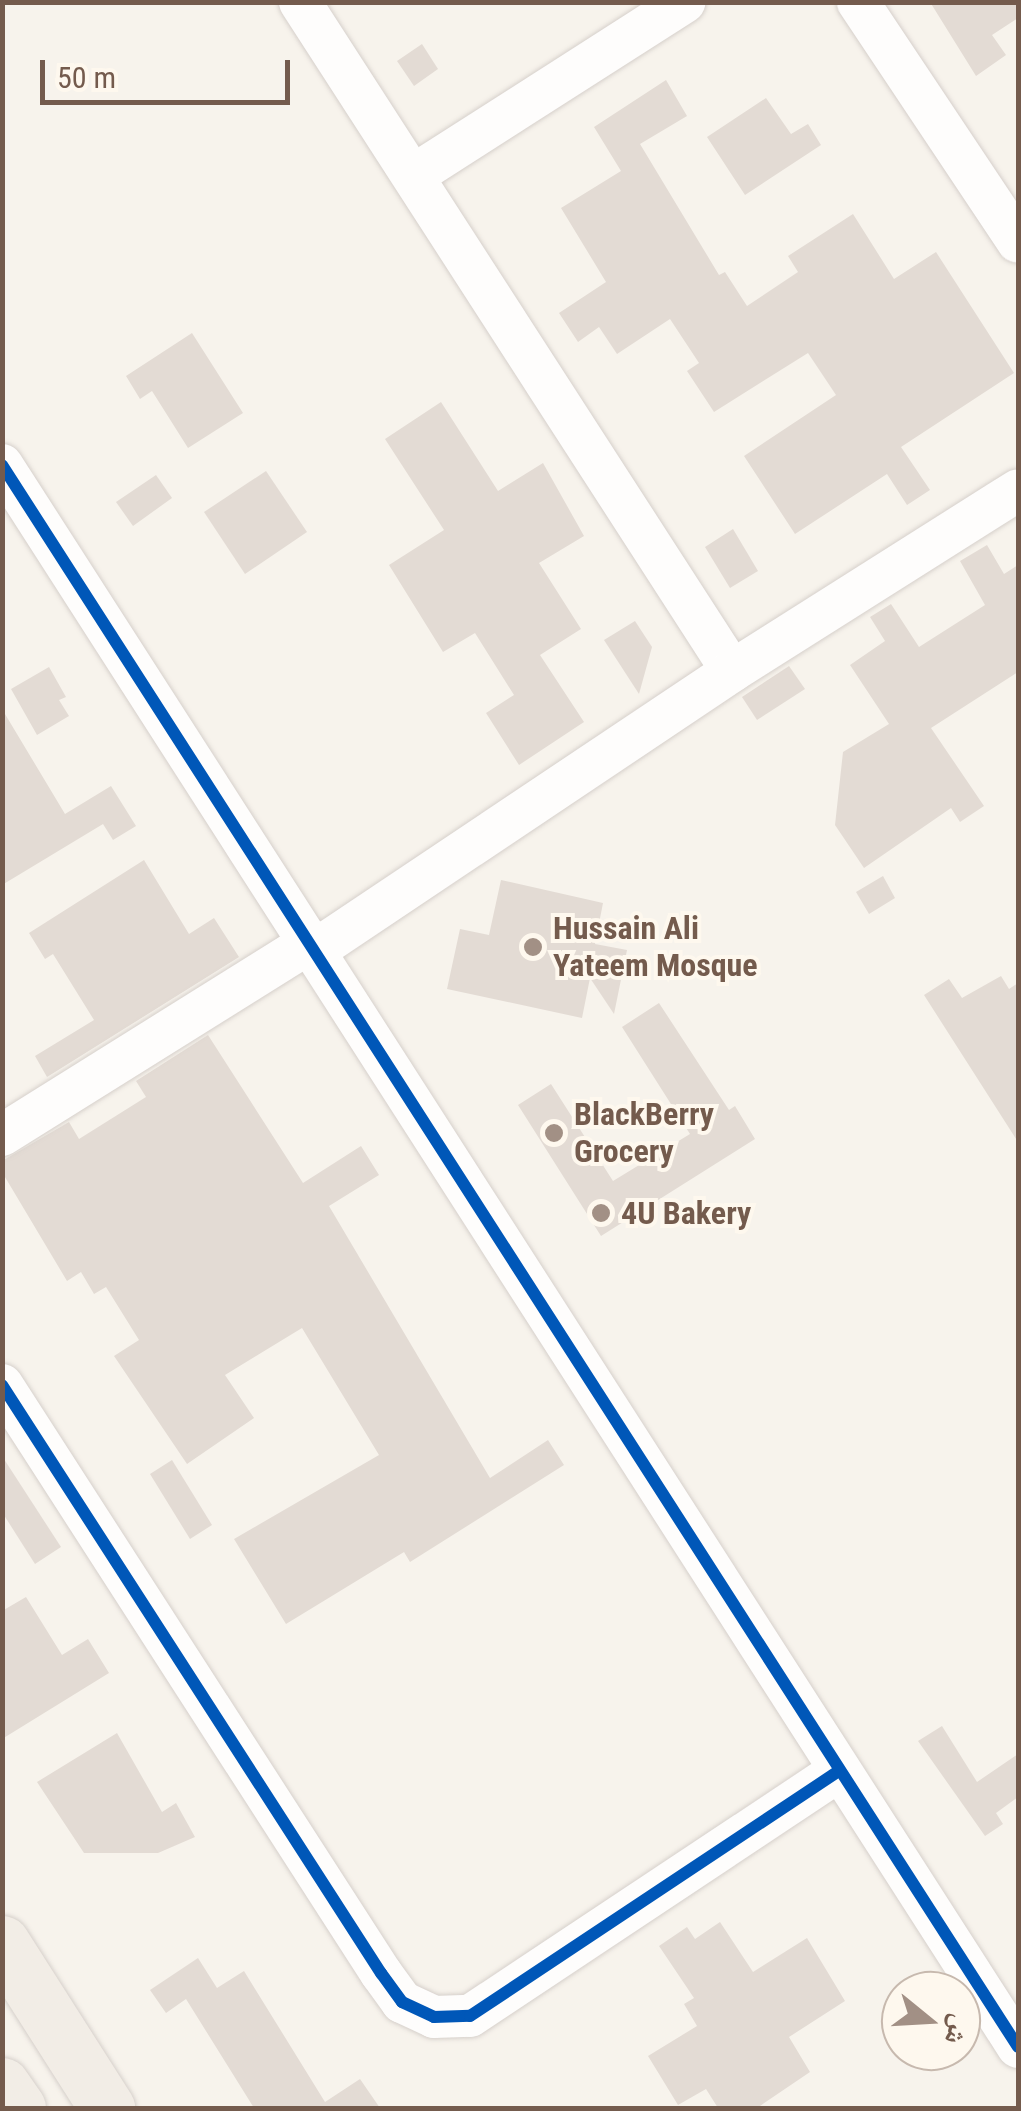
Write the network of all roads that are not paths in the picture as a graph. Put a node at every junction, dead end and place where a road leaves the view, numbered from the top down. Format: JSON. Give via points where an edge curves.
{"nodes":[{"id":1,"x":300,"y":2,"type":"edge"},
{"id":2,"x":684,"y":2,"type":"edge"},
{"id":3,"x":858,"y":2,"type":"edge"},
{"id":4,"x":414,"y":175,"type":"junction"},
{"id":5,"x":1018,"y":242,"type":"edge"},
{"id":6,"x":2,"y":465,"type":"edge"},
{"id":7,"x":1018,"y":490,"type":"edge"},
{"id":8,"x":732,"y":672,"type":"junction"},
{"id":9,"x":314,"y":946,"type":"junction"},
{"id":10,"x":2,"y":1135,"type":"edge"},
{"id":11,"x":2,"y":1385,"type":"edge"},
{"id":12,"x":839,"y":1771,"type":"junction"},
{"id":13,"x":2,"y":1944,"type":"edge"},
{"id":14,"x":1018,"y":2046,"type":"edge"},
{"id":15,"x":2,"y":2085,"type":"edge"},
{"id":16,"x":18,"y":2108,"type":"edge"},
{"id":17,"x":107,"y":2108,"type":"edge"}],
"edges":[{"from":1,"to":4,"type":"street"},
{"from":2,"to":4,"type":"street"},
{"from":3,"to":5,"type":"street"},
{"from":4,"to":8,"type":"street"},
{"from":6,"to":9,"type":"street"},
{"from":7,"to":8,"type":"street"},
{"from":8,"to":9,"type":"street"},
{"from":9,"to":10,"type":"street"},
{"from":9,"to":12,"type":"street"},
{"from":11,"to":12,"type":"street","via":[[381,1973],[402,2002],[418,2010],[434,2017],[470,2016]]},
{"from":12,"to":14,"type":"street"},
{"from":13,"to":17,"type":"main road"},
{"from":15,"to":16,"type":"main road"}]}
